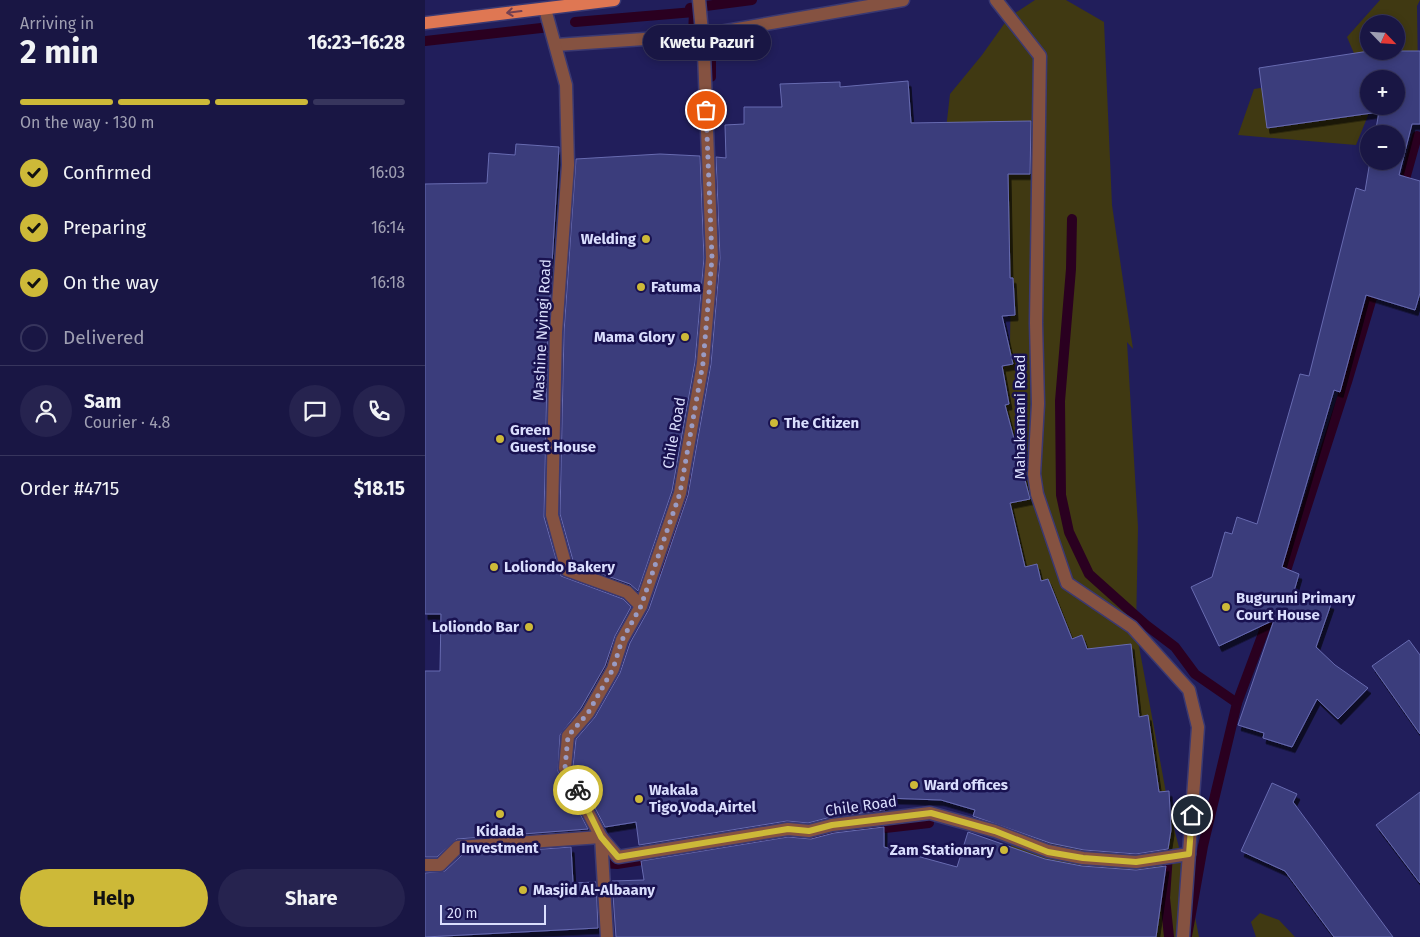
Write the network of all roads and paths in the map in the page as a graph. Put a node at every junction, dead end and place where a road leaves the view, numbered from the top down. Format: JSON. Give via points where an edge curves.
{"nodes":[{"id":1,"x":614,"y":0,"type":"edge"},
{"id":2,"x":699,"y":0,"type":"edge"},
{"id":3,"x":903,"y":0,"type":"edge"},
{"id":4,"x":996,"y":0,"type":"edge"},
{"id":5,"x":545,"y":9,"type":"junction"},
{"id":6,"x":425,"y":23,"type":"edge"},
{"id":7,"x":703,"y":34,"type":"junction"},
{"id":8,"x":556,"y":45,"type":"junction"},
{"id":9,"x":641,"y":606,"type":"junction"},
{"id":10,"x":601,"y":837,"type":"junction"},
{"id":11,"x":1189,"y":854,"type":"junction"},
{"id":12,"x":425,"y":865,"type":"edge"},
{"id":13,"x":607,"y":937,"type":"edge"},
{"id":14,"x":1183,"y":937,"type":"edge"}],
"edges":[{"from":1,"to":5,"type":"main road"},
{"from":2,"to":7,"type":"street","name":"Chile Road"},
{"from":3,"to":7,"type":"street"},
{"from":4,"to":11,"type":"street","name":"Mahakamani Road","via":[[1040,56],[1038,404],[1034,474],[1037,494],[1067,583],[1132,627],[1189,690],[1198,727]]},
{"from":5,"to":6,"type":"main road","one_way":true},
{"from":5,"to":8,"type":"street","name":"Mashine Nyingi Road"},
{"from":7,"to":8,"type":"street"},
{"from":7,"to":9,"type":"street","name":"Chile Road","via":[[712,258],[704,355],[680,493]]},
{"from":8,"to":9,"type":"street","name":"Mashine Nyingi Road","via":[[566,84],[568,165],[556,332],[552,515],[567,570],[627,592]]},
{"from":9,"to":10,"type":"street","name":"Chile Road","via":[[598,696],[568,736],[565,768]]},
{"from":10,"to":11,"type":"street","name":"Chile Road","via":[[618,857],[788,829],[809,831],[832,825],[931,813],[995,831],[1048,852],[1083,858],[1136,862]]},
{"from":10,"to":12,"type":"street","via":[[458,847],[440,865]]},
{"from":10,"to":13,"type":"street","name":"Chile Road"},
{"from":11,"to":14,"type":"street","name":"Mahakamani Road"}]}
